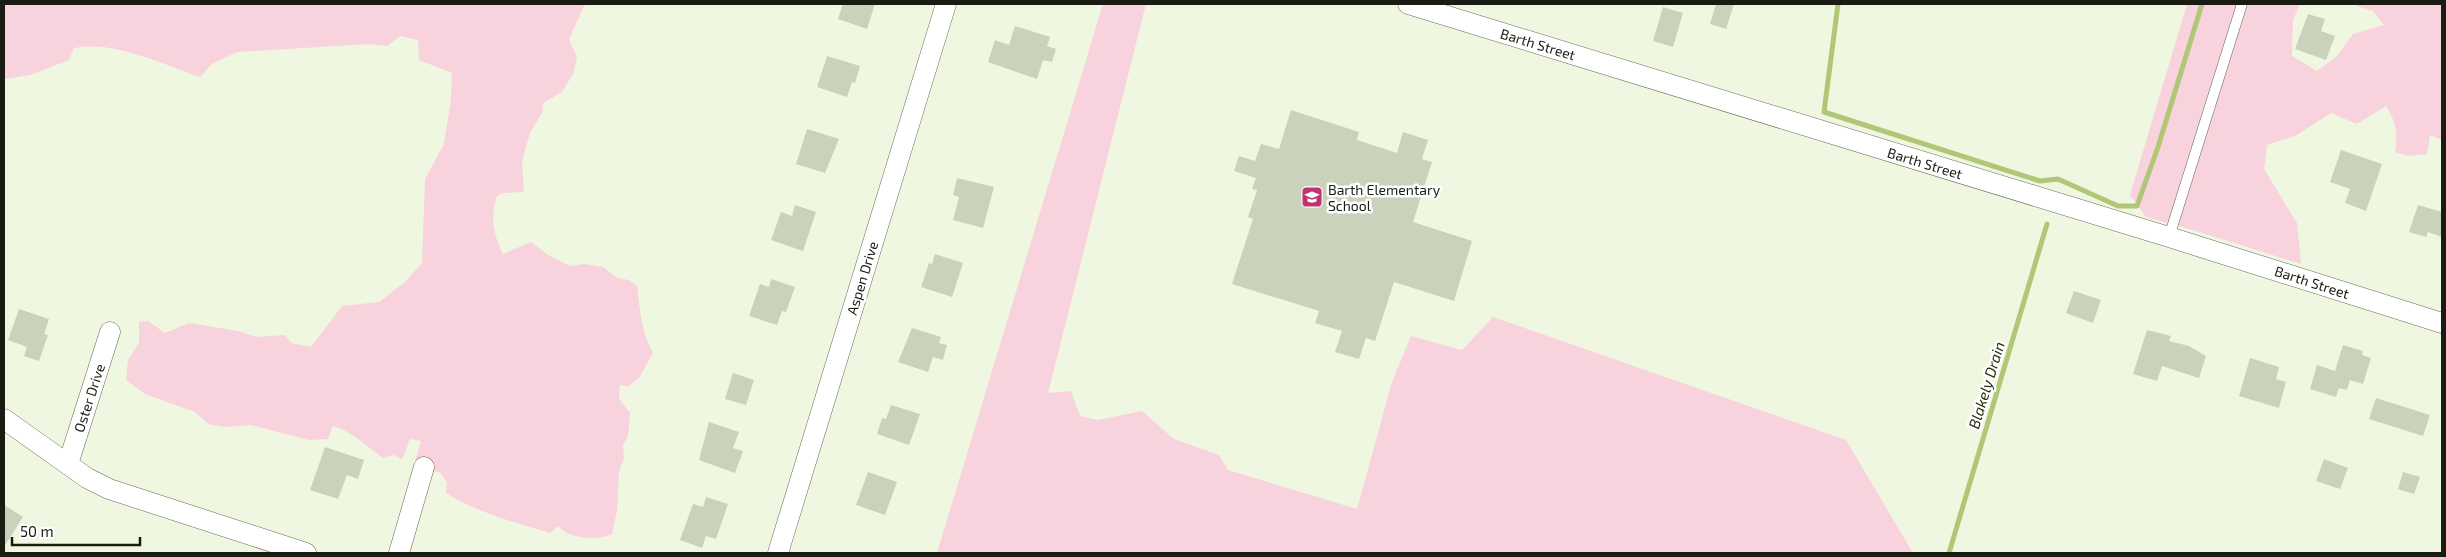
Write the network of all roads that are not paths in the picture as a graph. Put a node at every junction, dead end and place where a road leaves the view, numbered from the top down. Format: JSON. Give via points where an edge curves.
{"nodes":[{"id":1,"x":946,"y":4,"type":"edge"},
{"id":2,"x":1408,"y":4,"type":"edge"},
{"id":3,"x":2242,"y":4,"type":"edge"},
{"id":4,"x":2169,"y":237,"type":"junction"},
{"id":5,"x":2442,"y":323,"type":"edge"},
{"id":6,"x":110,"y":332,"type":"dead end"},
{"id":7,"x":4,"y":419,"type":"edge"},
{"id":8,"x":68,"y":464,"type":"junction"},
{"id":9,"x":424,"y":467,"type":"dead end"},
{"id":10,"x":306,"y":553,"type":"edge"},
{"id":11,"x":399,"y":553,"type":"edge"},
{"id":12,"x":778,"y":553,"type":"edge"}],
"edges":[{"from":1,"to":12,"type":"street","name":"Aspen Drive"},
{"from":2,"to":4,"type":"street","name":"Barth Street"},
{"from":3,"to":4,"type":"lane"},
{"from":4,"to":5,"type":"street","name":"Barth Street"},
{"from":6,"to":8,"type":"street","name":"Oster Drive"},
{"from":7,"to":8,"type":"street"},
{"from":8,"to":10,"type":"street","via":[[109,489]]},
{"from":9,"to":11,"type":"street"}]}
